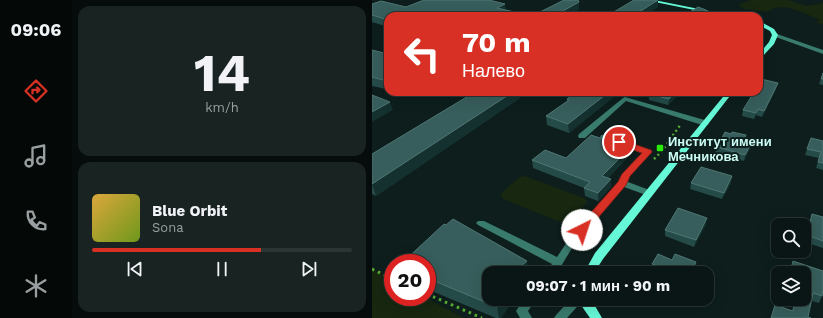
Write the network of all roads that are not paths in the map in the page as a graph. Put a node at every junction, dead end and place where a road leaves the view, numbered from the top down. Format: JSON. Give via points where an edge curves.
{"nodes":[{"id":1,"x":647,"y":0,"type":"edge"},
{"id":2,"x":711,"y":12,"type":"edge"},
{"id":3,"x":763,"y":25,"type":"edge"},
{"id":4,"x":774,"y":35,"type":"junction"},
{"id":5,"x":823,"y":52,"type":"edge"},
{"id":6,"x":763,"y":53,"type":"edge"},
{"id":7,"x":727,"y":96,"type":"edge"},
{"id":8,"x":705,"y":123,"type":"junction"},
{"id":9,"x":582,"y":136,"type":"dead end"},
{"id":10,"x":604,"y":137,"type":"dead end"},
{"id":11,"x":623,"y":183,"type":"junction"},
{"id":12,"x":649,"y":193,"type":"junction"},
{"id":13,"x":481,"y":223,"type":"dead end"},
{"id":14,"x":559,"y":263,"type":"junction"},
{"id":15,"x":557,"y":266,"type":"edge"},
{"id":16,"x":593,"y":266,"type":"edge"},
{"id":17,"x":525,"y":306,"type":"edge"},
{"id":18,"x":571,"y":306,"type":"edge"},
{"id":19,"x":588,"y":306,"type":"edge"},
{"id":20,"x":526,"y":318,"type":"edge"},
{"id":21,"x":560,"y":318,"type":"edge"},
{"id":22,"x":596,"y":318,"type":"edge"}],
"edges":[{"from":1,"to":2,"type":"main road"},
{"from":3,"to":4,"type":"main road","via":[[772,30]]},
{"from":4,"to":5,"type":"lane"},
{"from":4,"to":6,"type":"main road"},
{"from":7,"to":8,"type":"main road"},
{"from":8,"to":9,"type":"lane","via":[[625,99]]},
{"from":8,"to":12,"type":"main road"},
{"from":10,"to":11,"type":"lane","via":[[648,152],[625,176]]},
{"from":11,"to":12,"type":"lane"},
{"from":11,"to":14,"type":"lane","via":[[572,241]]},
{"from":12,"to":16,"type":"main road"},
{"from":13,"to":14,"type":"lane"},
{"from":14,"to":15,"type":"lane"},
{"from":17,"to":20,"type":"lane","via":[[522,311]]},
{"from":18,"to":21,"type":"lane"},
{"from":19,"to":22,"type":"main road"}]}
